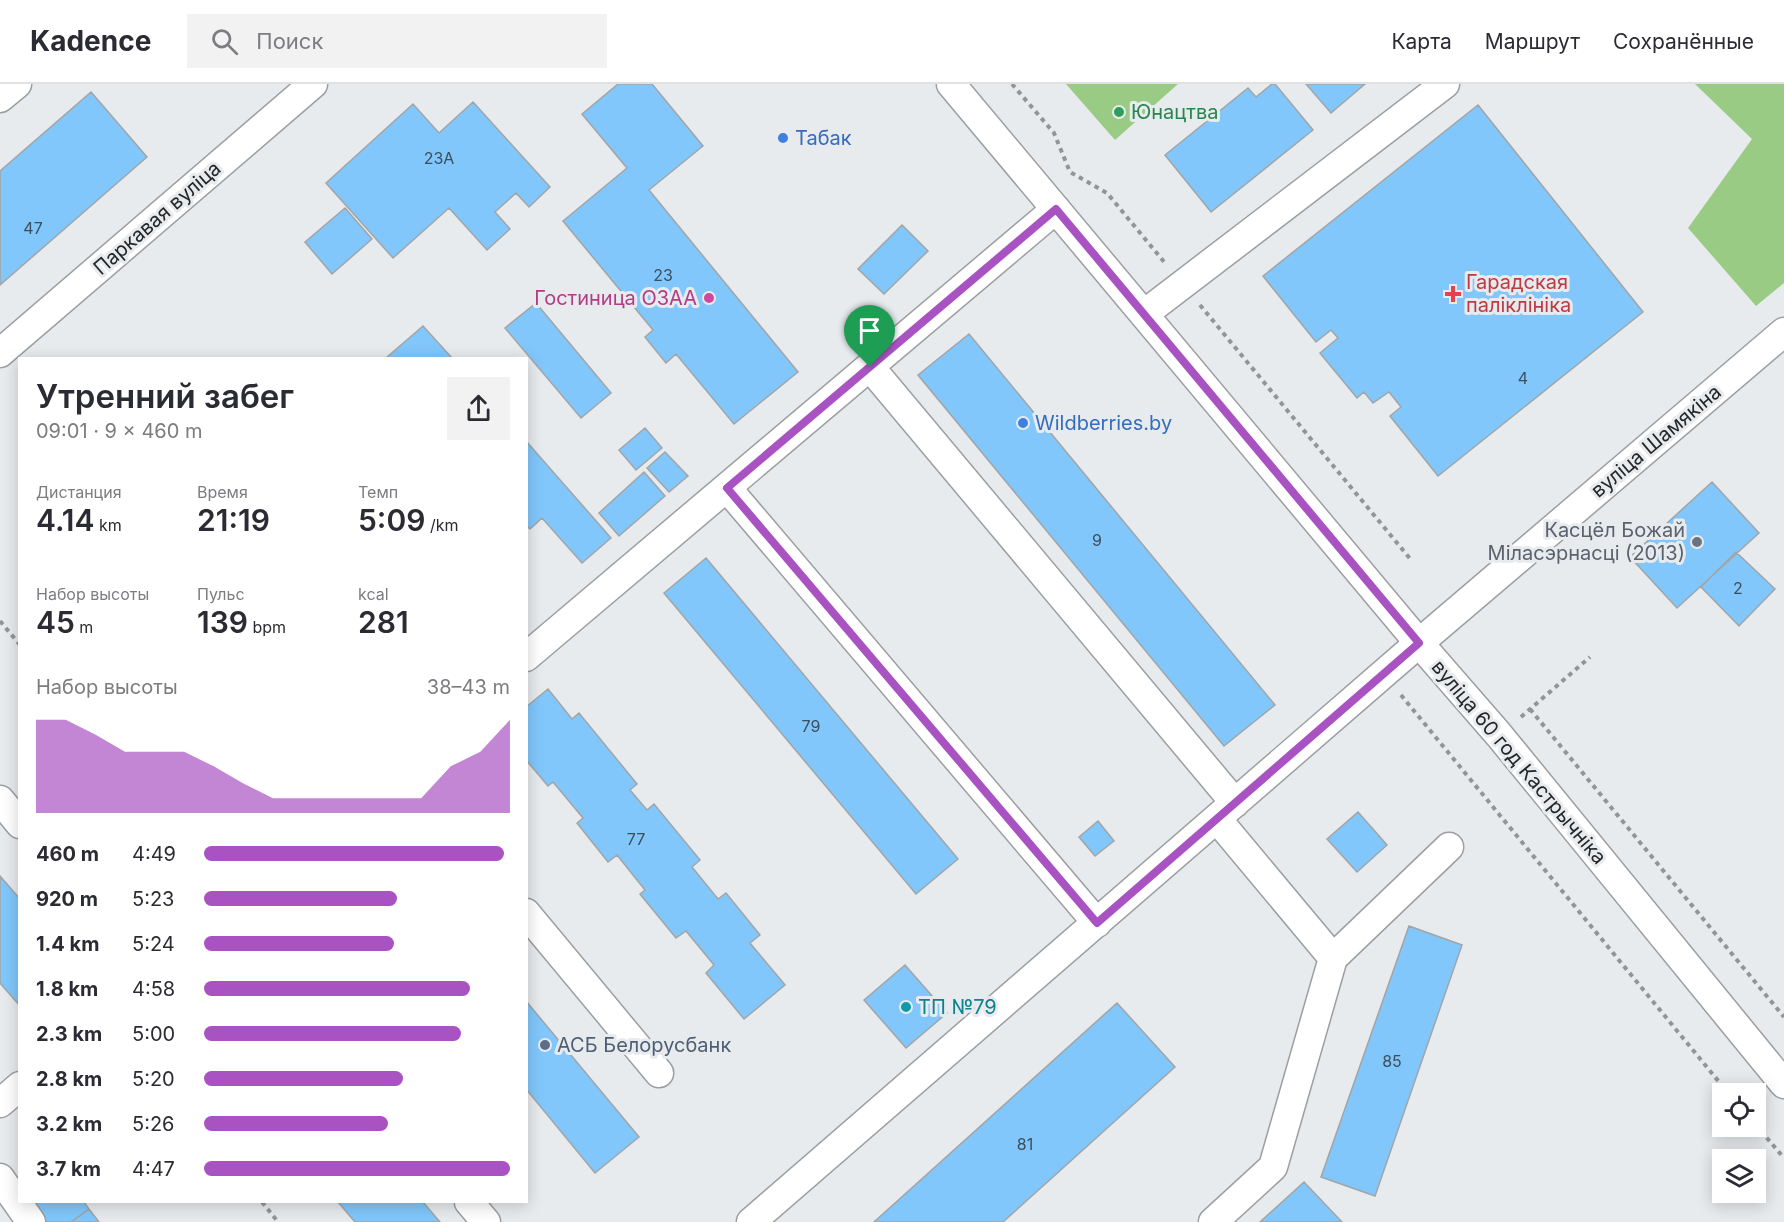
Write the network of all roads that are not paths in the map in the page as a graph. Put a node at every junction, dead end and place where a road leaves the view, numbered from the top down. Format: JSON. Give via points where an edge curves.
{"nodes":[{"id":1,"x":16,"y":84,"type":"edge"},
{"id":2,"x":314,"y":84,"type":"edge"},
{"id":3,"x":951,"y":84,"type":"edge"},
{"id":4,"x":1445,"y":84,"type":"edge"},
{"id":5,"x":0,"y":98,"type":"edge"},
{"id":6,"x":1056,"y":209,"type":"junction"},
{"id":7,"x":1144,"y":314,"type":"junction"},
{"id":8,"x":1784,"y":332,"type":"edge"},
{"id":9,"x":0,"y":353,"type":"edge"},
{"id":10,"x":870,"y":367,"type":"junction"},
{"id":11,"x":727,"y":488,"type":"junction"},
{"id":12,"x":1419,"y":643,"type":"junction"},
{"id":13,"x":528,"y":655,"type":"edge"},
{"id":14,"x":0,"y":801,"type":"edge"},
{"id":15,"x":1226,"y":811,"type":"junction"},
{"id":16,"x":18,"y":822,"type":"edge"},
{"id":17,"x":1449,"y":847,"type":"dead end"},
{"id":18,"x":528,"y":916,"type":"edge"},
{"id":19,"x":1097,"y":923,"type":"junction"},
{"id":20,"x":1333,"y":958,"type":"junction"},
{"id":21,"x":659,"y":1073,"type":"dead end"},
{"id":22,"x":1784,"y":1083,"type":"edge"},
{"id":23,"x":18,"y":1088,"type":"edge"},
{"id":24,"x":0,"y":1103,"type":"edge"},
{"id":25,"x":0,"y":1178,"type":"edge"},
{"id":26,"x":471,"y":1203,"type":"edge"},
{"id":27,"x":30,"y":1222,"type":"edge"},
{"id":28,"x":486,"y":1222,"type":"edge"},
{"id":29,"x":751,"y":1222,"type":"edge"},
{"id":30,"x":1213,"y":1222,"type":"edge"}],
"edges":[{"from":1,"to":5,"type":"street"},
{"from":2,"to":9,"type":"street","name":"Паркавая вуліца"},
{"from":3,"to":6,"type":"street","name":"вуліца 60 год Кастрычніка"},
{"from":4,"to":7,"type":"street"},
{"from":6,"to":7,"type":"street","name":"вуліца 60 год Кастрычніка"},
{"from":6,"to":10,"type":"street"},
{"from":7,"to":12,"type":"street","name":"вуліца 60 год Кастрычніка"},
{"from":8,"to":12,"type":"street","name":"вуліца Шамякіна"},
{"from":10,"to":11,"type":"street"},
{"from":10,"to":15,"type":"street"},
{"from":11,"to":13,"type":"street"},
{"from":11,"to":19,"type":"street"},
{"from":12,"to":15,"type":"street","name":"вуліца Шамякіна"},
{"from":12,"to":22,"type":"street","name":"вуліца 60 год Кастрычніка"},
{"from":14,"to":16,"type":"street"},
{"from":15,"to":19,"type":"street","name":"вуліца Шамякіна"},
{"from":15,"to":20,"type":"street"},
{"from":17,"to":20,"type":"street"},
{"from":18,"to":21,"type":"street"},
{"from":19,"to":29,"type":"street","name":"вуліца Шамякіна"},
{"from":20,"to":30,"type":"street","via":[[1273,1167]]},
{"from":23,"to":24,"type":"street"},
{"from":25,"to":27,"type":"street"},
{"from":26,"to":28,"type":"street"}]}
